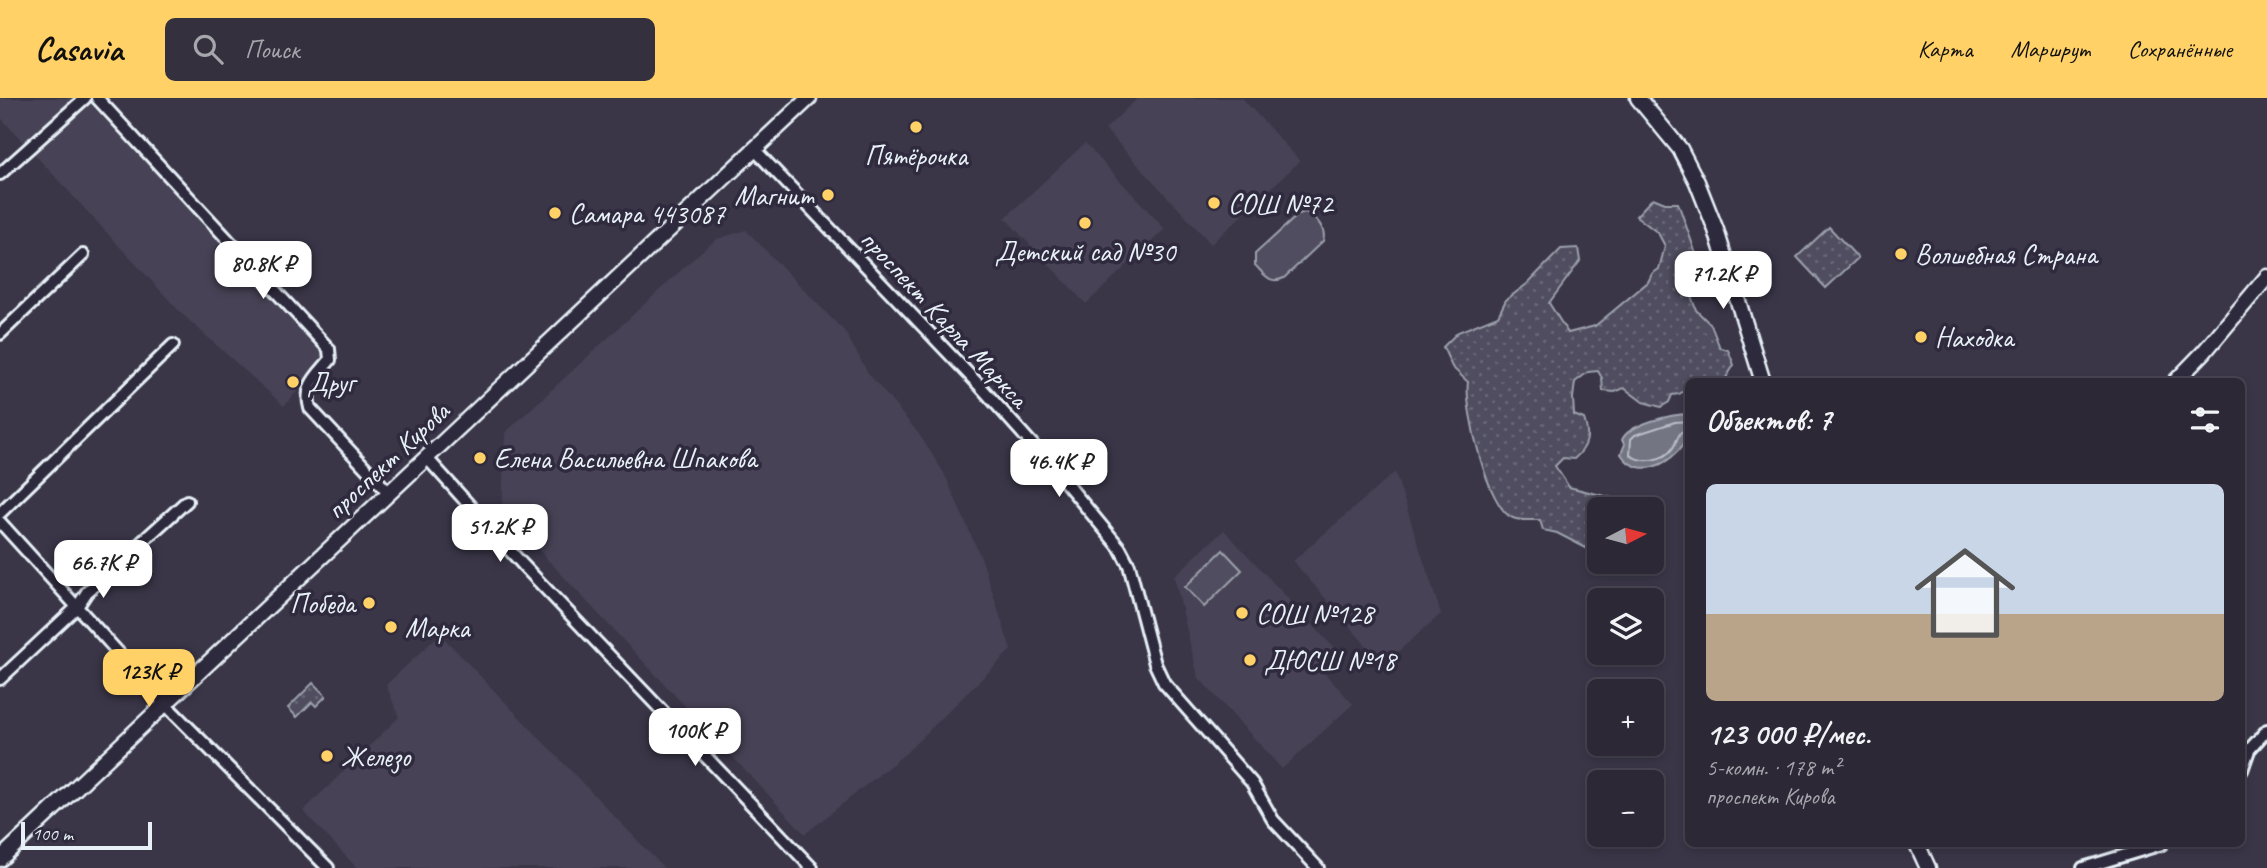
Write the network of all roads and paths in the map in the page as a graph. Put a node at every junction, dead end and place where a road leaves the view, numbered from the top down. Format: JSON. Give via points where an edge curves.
{"nodes":[{"id":1,"x":85,"y":98,"type":"edge"},
{"id":2,"x":97,"y":98,"type":"edge"},
{"id":3,"x":810,"y":98,"type":"edge"},
{"id":4,"x":1638,"y":98,"type":"edge"},
{"id":5,"x":755,"y":150,"type":"junction"},
{"id":6,"x":0,"y":174,"type":"edge"},
{"id":7,"x":83,"y":255,"type":"dead end"},
{"id":8,"x":2267,"y":277,"type":"edge"},
{"id":9,"x":0,"y":334,"type":"edge"},
{"id":10,"x":173,"y":345,"type":"dead end"},
{"id":11,"x":1762,"y":378,"type":"edge"},
{"id":12,"x":2179,"y":378,"type":"edge"},
{"id":13,"x":426,"y":457,"type":"junction"},
{"id":14,"x":389,"y":493,"type":"junction"},
{"id":15,"x":187,"y":501,"type":"dead end"},
{"id":16,"x":0,"y":513,"type":"edge"},
{"id":17,"x":0,"y":522,"type":"edge"},
{"id":18,"x":77,"y":607,"type":"junction"},
{"id":19,"x":0,"y":678,"type":"edge"},
{"id":20,"x":165,"y":704,"type":"junction"},
{"id":21,"x":2267,"y":730,"type":"edge"},
{"id":22,"x":2245,"y":761,"type":"edge"},
{"id":23,"x":1918,"y":847,"type":"edge"},
{"id":24,"x":2152,"y":847,"type":"edge"},
{"id":25,"x":0,"y":859,"type":"edge"},
{"id":26,"x":328,"y":868,"type":"edge"},
{"id":27,"x":812,"y":868,"type":"edge"},
{"id":28,"x":1318,"y":868,"type":"edge"},
{"id":29,"x":1928,"y":868,"type":"edge"},
{"id":30,"x":2082,"y":868,"type":"edge"}],
"edges":[{"from":1,"to":6,"type":"street"},
{"from":2,"to":14,"type":"street","via":[[329,349],[330,360],[309,385],[310,408]]},
{"from":3,"to":5,"type":"main road","name":"проспект Кирова"},
{"from":4,"to":11,"type":"main road","via":[[1680,149],[1697,181]]},
{"from":5,"to":13,"type":"main road","name":"проспект Кирова"},
{"from":5,"to":28,"type":"street","name":"проспект Карла Маркса","via":[[981,386],[1120,548],[1164,682],[1252,783],[1273,820]]},
{"from":7,"to":9,"type":"street"},
{"from":8,"to":12,"type":"main road"},
{"from":10,"to":16,"type":"street"},
{"from":13,"to":14,"type":"main road","name":"проспект Кирова"},
{"from":13,"to":27,"type":"street"},
{"from":14,"to":20,"type":"main road","name":"проспект Кирова"},
{"from":15,"to":18,"type":"street"},
{"from":17,"to":18,"type":"street"},
{"from":18,"to":19,"type":"street"},
{"from":18,"to":20,"type":"street"},
{"from":20,"to":25,"type":"main road","name":"проспект Кирова"},
{"from":20,"to":26,"type":"street"},
{"from":21,"to":22,"type":"street"},
{"from":23,"to":29,"type":"main road"},
{"from":24,"to":30,"type":"street"}]}
